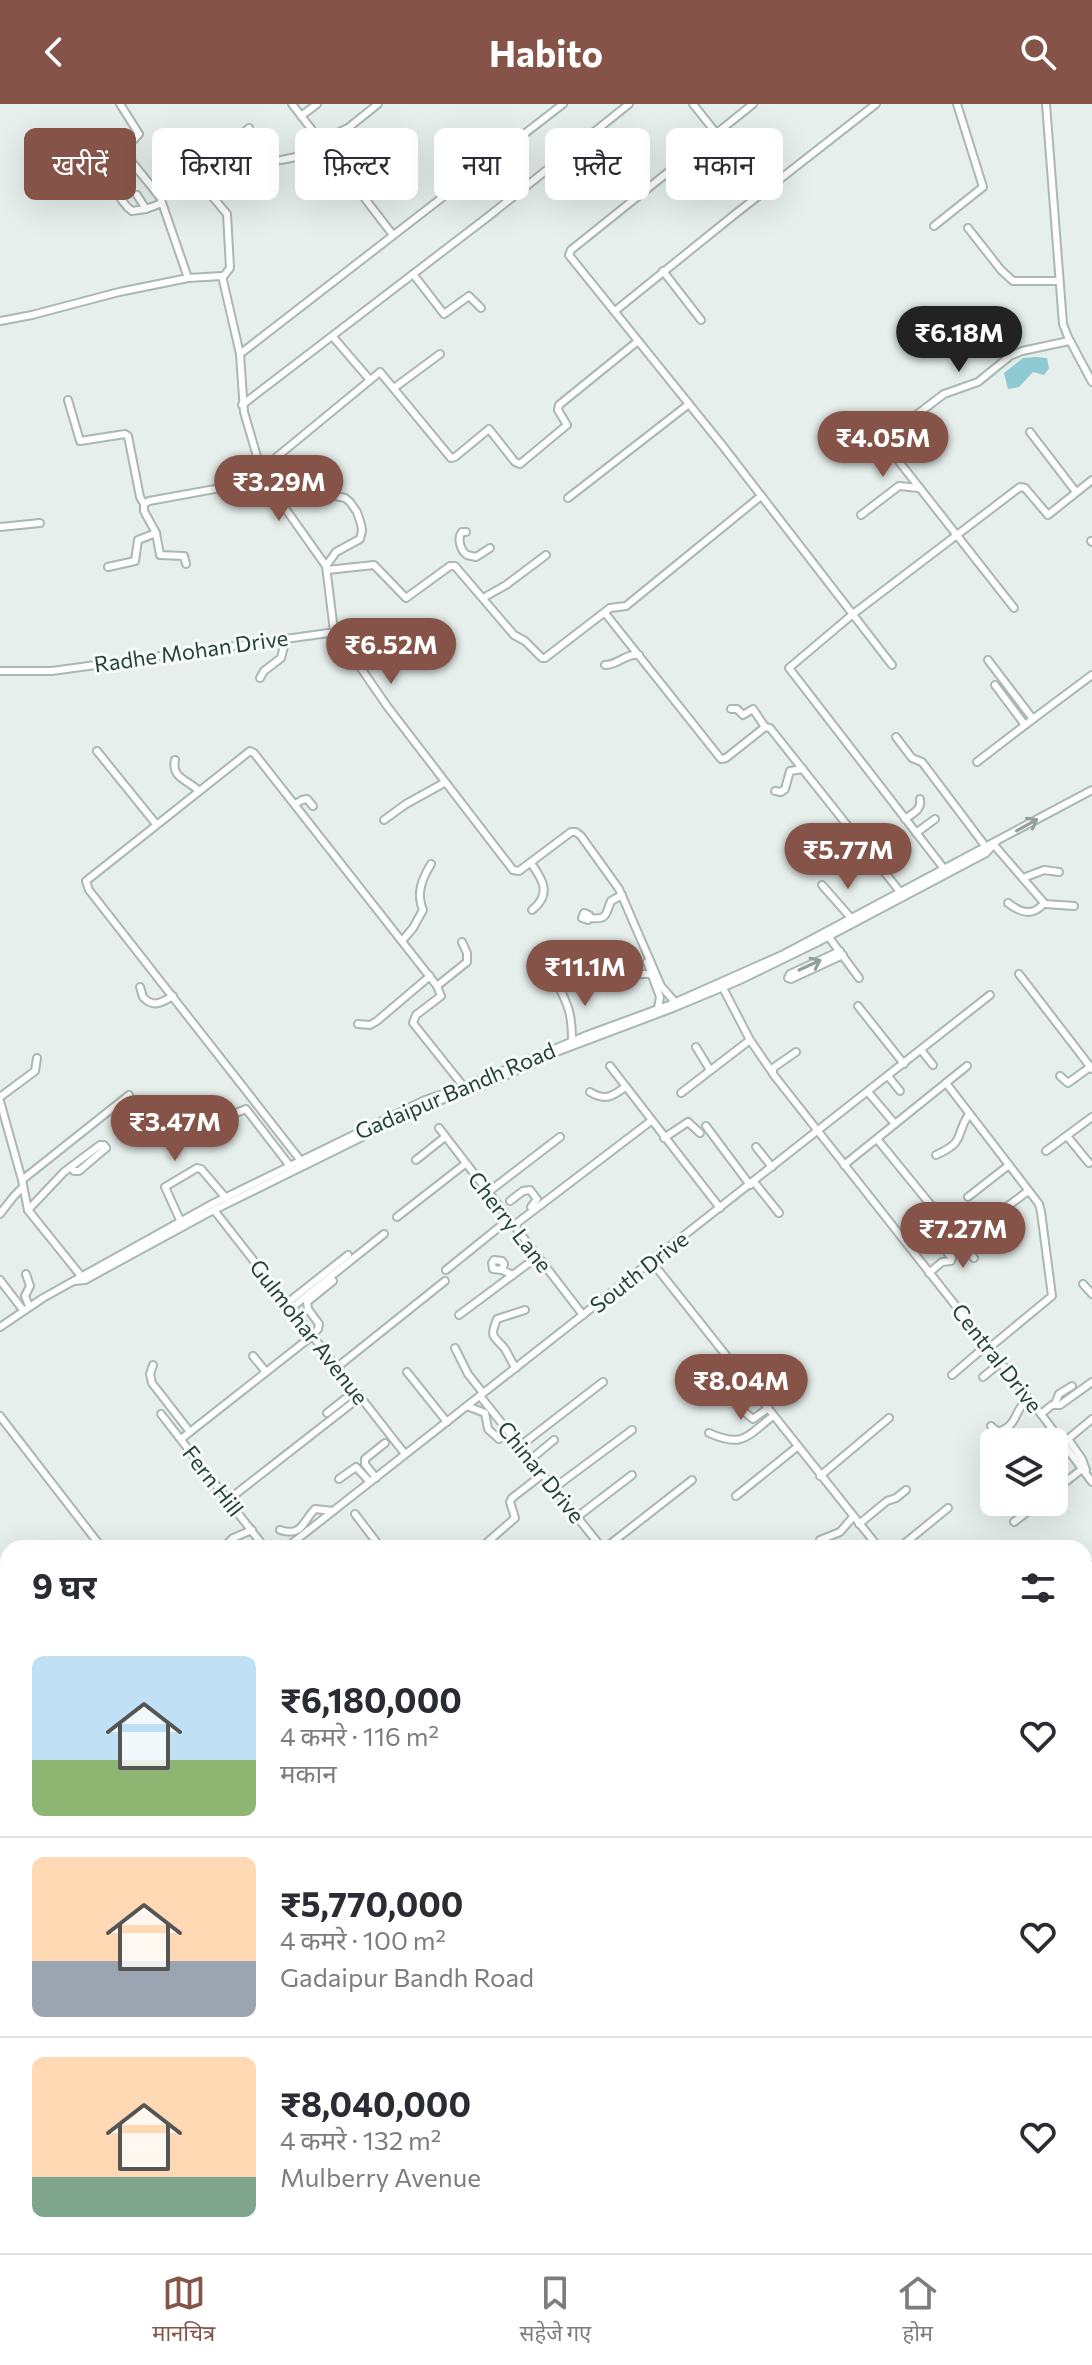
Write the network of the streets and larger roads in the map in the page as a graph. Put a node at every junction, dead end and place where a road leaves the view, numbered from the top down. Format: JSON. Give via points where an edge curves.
{"nodes":[{"id":1,"x":120,"y":104,"type":"edge"},
{"id":2,"x":292,"y":104,"type":"edge"},
{"id":3,"x":317,"y":104,"type":"edge"},
{"id":4,"x":378,"y":104,"type":"edge"},
{"id":5,"x":563,"y":104,"type":"edge"},
{"id":6,"x":629,"y":104,"type":"edge"},
{"id":7,"x":693,"y":104,"type":"edge"},
{"id":8,"x":753,"y":104,"type":"edge"},
{"id":9,"x":876,"y":104,"type":"edge"},
{"id":10,"x":957,"y":104,"type":"edge"},
{"id":11,"x":1046,"y":104,"type":"edge"},
{"id":12,"x":301,"y":116,"type":"junction"},
{"id":13,"x":310,"y":128,"type":"edge"},
{"id":14,"x":348,"y":128,"type":"edge"},
{"id":15,"x":713,"y":128,"type":"edge"},
{"id":16,"x":721,"y":128,"type":"edge"},
{"id":17,"x":295,"y":157,"type":"edge"},
{"id":18,"x":281,"y":160,"type":"dead end"},
{"id":19,"x":666,"y":173,"type":"edge"},
{"id":20,"x":783,"y":176,"type":"edge"},
{"id":21,"x":137,"y":195,"type":"dead end"},
{"id":22,"x":122,"y":200,"type":"edge"},
{"id":23,"x":215,"y":200,"type":"edge"},
{"id":24,"x":366,"y":200,"type":"edge"},
{"id":25,"x":753,"y":200,"type":"edge"},
{"id":26,"x":162,"y":203,"type":"junction"},
{"id":27,"x":146,"y":209,"type":"junction"},
{"id":28,"x":934,"y":226,"type":"dead end"},
{"id":29,"x":968,"y":228,"type":"dead end"},
{"id":30,"x":393,"y":235,"type":"junction"},
{"id":31,"x":663,"y":271,"type":"junction"},
{"id":32,"x":413,"y":274,"type":"junction"},
{"id":33,"x":223,"y":277,"type":"junction"},
{"id":34,"x":188,"y":278,"type":"junction"},
{"id":35,"x":1059,"y":281,"type":"junction"},
{"id":36,"x":481,"y":308,"type":"dead end"},
{"id":37,"x":615,"y":311,"type":"junction"},
{"id":38,"x":701,"y":320,"type":"dead end"},
{"id":39,"x":0,"y":321,"type":"edge"},
{"id":40,"x":333,"y":337,"type":"junction"},
{"id":41,"x":638,"y":341,"type":"junction"},
{"id":42,"x":1069,"y":341,"type":"junction"},
{"id":43,"x":240,"y":354,"type":"junction"},
{"id":44,"x":440,"y":354,"type":"dead end"},
{"id":45,"x":370,"y":380,"type":"junction"},
{"id":46,"x":1092,"y":382,"type":"edge"},
{"id":47,"x":394,"y":388,"type":"junction"},
{"id":48,"x":68,"y":400,"type":"dead end"},
{"id":49,"x":689,"y":404,"type":"junction"},
{"id":50,"x":242,"y":405,"type":"junction"},
{"id":51,"x":1030,"y":432,"type":"dead end"},
{"id":52,"x":913,"y":443,"type":"dead end"},
{"id":53,"x":870,"y":450,"type":"dead end"},
{"id":54,"x":262,"y":469,"type":"junction"},
{"id":55,"x":264,"y":480,"type":"junction"},
{"id":56,"x":1092,"y":480,"type":"edge"},
{"id":57,"x":919,"y":488,"type":"junction"},
{"id":58,"x":1076,"y":492,"type":"junction"},
{"id":59,"x":761,"y":496,"type":"junction"},
{"id":60,"x":279,"y":498,"type":"junction"},
{"id":61,"x":568,"y":498,"type":"dead end"},
{"id":62,"x":144,"y":504,"type":"junction"},
{"id":63,"x":861,"y":515,"type":"dead end"},
{"id":64,"x":40,"y":523,"type":"dead end"},
{"id":65,"x":0,"y":527,"type":"edge"},
{"id":66,"x":156,"y":533,"type":"junction"},
{"id":67,"x":958,"y":535,"type":"junction"},
{"id":68,"x":460,"y":538,"type":"dead end"},
{"id":69,"x":490,"y":548,"type":"dead end"},
{"id":70,"x":464,"y":553,"type":"junction"},
{"id":71,"x":546,"y":555,"type":"dead end"},
{"id":72,"x":186,"y":564,"type":"dead end"},
{"id":73,"x":453,"y":566,"type":"junction"},
{"id":74,"x":108,"y":567,"type":"dead end"},
{"id":75,"x":327,"y":568,"type":"junction"},
{"id":76,"x":483,"y":598,"type":"junction"},
{"id":77,"x":1014,"y":608,"type":"dead end"},
{"id":78,"x":605,"y":613,"type":"junction"},
{"id":79,"x":853,"y":614,"type":"junction"},
{"id":80,"x":334,"y":631,"type":"junction"},
{"id":81,"x":286,"y":638,"type":"junction"},
{"id":82,"x":639,"y":655,"type":"junction"},
{"id":83,"x":988,"y":660,"type":"dead end"},
{"id":84,"x":605,"y":665,"type":"dead end"},
{"id":85,"x":892,"y":665,"type":"dead end"},
{"id":86,"x":0,"y":671,"type":"edge"},
{"id":87,"x":1092,"y":675,"type":"edge"},
{"id":88,"x":260,"y":678,"type":"dead end"},
{"id":89,"x":995,"y":685,"type":"dead end"},
{"id":90,"x":731,"y":709,"type":"dead end"},
{"id":91,"x":1033,"y":719,"type":"junction"},
{"id":92,"x":1025,"y":725,"type":"junction"},
{"id":93,"x":765,"y":727,"type":"junction"},
{"id":94,"x":896,"y":737,"type":"dead end"},
{"id":95,"x":97,"y":751,"type":"dead end"},
{"id":96,"x":175,"y":760,"type":"dead end"},
{"id":97,"x":977,"y":762,"type":"dead end"},
{"id":98,"x":803,"y":769,"type":"junction"},
{"id":99,"x":444,"y":783,"type":"junction"},
{"id":100,"x":1092,"y":790,"type":"edge"},
{"id":101,"x":199,"y":791,"type":"junction"},
{"id":102,"x":775,"y":791,"type":"dead end"},
{"id":103,"x":920,"y":799,"type":"dead end"},
{"id":104,"x":295,"y":804,"type":"junction"},
{"id":105,"x":313,"y":806,"type":"dead end"},
{"id":106,"x":905,"y":819,"type":"junction"},
{"id":107,"x":935,"y":819,"type":"dead end"},
{"id":108,"x":384,"y":820,"type":"dead end"},
{"id":109,"x":156,"y":824,"type":"junction"},
{"id":110,"x":916,"y":833,"type":"junction"},
{"id":111,"x":992,"y":845,"type":"junction"},
{"id":112,"x":531,"y":863,"type":"junction"},
{"id":113,"x":431,"y":864,"type":"dead end"},
{"id":114,"x":945,"y":870,"type":"junction"},
{"id":115,"x":1059,"y":872,"type":"dead end"},
{"id":116,"x":1023,"y":878,"type":"junction"},
{"id":117,"x":822,"y":885,"type":"dead end"},
{"id":118,"x":901,"y":893,"type":"junction"},
{"id":119,"x":622,"y":895,"type":"junction"},
{"id":120,"x":1008,"y":903,"type":"dead end"},
{"id":121,"x":1044,"y":903,"type":"junction"},
{"id":122,"x":1074,"y":906,"type":"dead end"},
{"id":123,"x":532,"y":910,"type":"dead end"},
{"id":124,"x":589,"y":918,"type":"dead end"},
{"id":125,"x":851,"y":918,"type":"junction"},
{"id":126,"x":828,"y":936,"type":"junction"},
{"id":127,"x":402,"y":941,"type":"junction"},
{"id":128,"x":462,"y":942,"type":"dead end"},
{"id":129,"x":643,"y":943,"type":"junction"},
{"id":130,"x":841,"y":953,"type":"junction"},
{"id":131,"x":778,"y":962,"type":"junction"},
{"id":132,"x":624,"y":966,"type":"dead end"},
{"id":133,"x":558,"y":972,"type":"dead end"},
{"id":134,"x":651,"y":974,"type":"junction"},
{"id":135,"x":1019,"y":974,"type":"dead end"},
{"id":136,"x":430,"y":976,"type":"junction"},
{"id":137,"x":859,"y":978,"type":"dead end"},
{"id":138,"x":437,"y":986,"type":"junction"},
{"id":139,"x":140,"y":987,"type":"dead end"},
{"id":140,"x":723,"y":988,"type":"junction"},
{"id":141,"x":990,"y":995,"type":"dead end"},
{"id":142,"x":173,"y":996,"type":"junction"},
{"id":143,"x":675,"y":1002,"type":"junction"},
{"id":144,"x":858,"y":1006,"type":"dead end"},
{"id":145,"x":658,"y":1008,"type":"junction"},
{"id":146,"x":358,"y":1024,"type":"dead end"},
{"id":147,"x":750,"y":1040,"type":"junction"},
{"id":148,"x":572,"y":1041,"type":"junction"},
{"id":149,"x":696,"y":1047,"type":"dead end"},
{"id":150,"x":921,"y":1050,"type":"junction"},
{"id":151,"x":796,"y":1052,"type":"dead end"},
{"id":152,"x":37,"y":1058,"type":"dead end"},
{"id":153,"x":904,"y":1064,"type":"junction"},
{"id":154,"x":933,"y":1065,"type":"dead end"},
{"id":155,"x":610,"y":1066,"type":"dead end"},
{"id":156,"x":967,"y":1066,"type":"dead end"},
{"id":157,"x":1091,"y":1068,"type":"edge"},
{"id":158,"x":710,"y":1070,"type":"junction"},
{"id":159,"x":772,"y":1072,"type":"junction"},
{"id":160,"x":888,"y":1076,"type":"junction"},
{"id":161,"x":1060,"y":1076,"type":"dead end"},
{"id":162,"x":946,"y":1083,"type":"junction"},
{"id":163,"x":465,"y":1087,"type":"junction"},
{"id":164,"x":625,"y":1087,"type":"junction"},
{"id":165,"x":900,"y":1091,"type":"dead end"},
{"id":166,"x":590,"y":1092,"type":"dead end"},
{"id":167,"x":868,"y":1092,"type":"junction"},
{"id":168,"x":681,"y":1093,"type":"dead end"},
{"id":169,"x":129,"y":1095,"type":"dead end"},
{"id":170,"x":0,"y":1099,"type":"edge"},
{"id":171,"x":236,"y":1113,"type":"dead end"},
{"id":172,"x":969,"y":1114,"type":"junction"},
{"id":173,"x":1092,"y":1117,"type":"edge"},
{"id":174,"x":651,"y":1121,"type":"junction"},
{"id":175,"x":895,"y":1124,"type":"junction"},
{"id":176,"x":706,"y":1126,"type":"dead end"},
{"id":177,"x":439,"y":1128,"type":"dead end"},
{"id":178,"x":818,"y":1132,"type":"junction"},
{"id":179,"x":700,"y":1133,"type":"dead end"},
{"id":180,"x":1067,"y":1136,"type":"junction"},
{"id":181,"x":445,"y":1137,"type":"junction"},
{"id":182,"x":560,"y":1137,"type":"dead end"},
{"id":183,"x":664,"y":1138,"type":"junction"},
{"id":184,"x":877,"y":1139,"type":"junction"},
{"id":185,"x":756,"y":1147,"type":"dead end"},
{"id":186,"x":1046,"y":1151,"type":"dead end"},
{"id":187,"x":936,"y":1155,"type":"dead end"},
{"id":188,"x":416,"y":1160,"type":"dead end"},
{"id":189,"x":301,"y":1161,"type":"junction"},
{"id":190,"x":1089,"y":1163,"type":"dead end"},
{"id":191,"x":465,"y":1164,"type":"junction"},
{"id":192,"x":844,"y":1165,"type":"junction"},
{"id":193,"x":1009,"y":1165,"type":"junction"},
{"id":194,"x":290,"y":1166,"type":"junction"},
{"id":195,"x":71,"y":1167,"type":"junction"},
{"id":196,"x":772,"y":1167,"type":"junction"},
{"id":197,"x":23,"y":1183,"type":"junction"},
{"id":198,"x":752,"y":1183,"type":"junction"},
{"id":199,"x":1028,"y":1191,"type":"junction"},
{"id":200,"x":487,"y":1193,"type":"junction"},
{"id":201,"x":968,"y":1197,"type":"dead end"},
{"id":202,"x":226,"y":1198,"type":"junction"},
{"id":203,"x":510,"y":1201,"type":"dead end"},
{"id":204,"x":720,"y":1208,"type":"junction"},
{"id":205,"x":28,"y":1210,"type":"junction"},
{"id":206,"x":214,"y":1210,"type":"junction"},
{"id":207,"x":779,"y":1213,"type":"dead end"},
{"id":208,"x":0,"y":1214,"type":"edge"},
{"id":209,"x":397,"y":1217,"type":"dead end"},
{"id":210,"x":180,"y":1220,"type":"junction"},
{"id":211,"x":510,"y":1223,"type":"junction"},
{"id":212,"x":384,"y":1234,"type":"dead end"},
{"id":213,"x":961,"y":1241,"type":"junction"},
{"id":214,"x":947,"y":1252,"type":"dead end"},
{"id":215,"x":348,"y":1255,"type":"dead end"},
{"id":216,"x":537,"y":1257,"type":"junction"},
{"id":217,"x":974,"y":1258,"type":"dead end"},
{"id":218,"x":652,"y":1262,"type":"junction"},
{"id":219,"x":446,"y":1270,"type":"dead end"},
{"id":220,"x":502,"y":1270,"type":"dead end"},
{"id":221,"x":929,"y":1273,"type":"junction"},
{"id":222,"x":26,"y":1274,"type":"dead end"},
{"id":223,"x":513,"y":1275,"type":"junction"},
{"id":224,"x":81,"y":1276,"type":"junction"},
{"id":225,"x":0,"y":1280,"type":"edge"},
{"id":226,"x":74,"y":1281,"type":"junction"},
{"id":227,"x":333,"y":1281,"type":"dead end"},
{"id":228,"x":445,"y":1281,"type":"dead end"},
{"id":229,"x":1083,"y":1284,"type":"dead end"},
{"id":230,"x":1092,"y":1294,"type":"edge"},
{"id":231,"x":288,"y":1307,"type":"junction"},
{"id":232,"x":26,"y":1308,"type":"junction"},
{"id":233,"x":525,"y":1310,"type":"dead end"},
{"id":234,"x":459,"y":1315,"type":"dead end"},
{"id":235,"x":583,"y":1315,"type":"junction"},
{"id":236,"x":0,"y":1327,"type":"edge"},
{"id":237,"x":312,"y":1336,"type":"junction"},
{"id":238,"x":988,"y":1347,"type":"junction"},
{"id":239,"x":455,"y":1348,"type":"dead end"},
{"id":240,"x":253,"y":1356,"type":"dead end"},
{"id":241,"x":1000,"y":1363,"type":"junction"},
{"id":242,"x":153,"y":1365,"type":"dead end"},
{"id":243,"x":336,"y":1368,"type":"junction"},
{"id":244,"x":516,"y":1368,"type":"junction"},
{"id":245,"x":266,"y":1372,"type":"junction"},
{"id":246,"x":407,"y":1372,"type":"dead end"},
{"id":247,"x":952,"y":1375,"type":"dead end"},
{"id":248,"x":983,"y":1377,"type":"dead end"},
{"id":249,"x":603,"y":1382,"type":"dead end"},
{"id":250,"x":1092,"y":1382,"type":"edge"},
{"id":251,"x":1072,"y":1386,"type":"dead end"},
{"id":252,"x":358,"y":1394,"type":"junction"},
{"id":253,"x":482,"y":1394,"type":"junction"},
{"id":254,"x":1030,"y":1399,"type":"junction"},
{"id":255,"x":1055,"y":1404,"type":"junction"},
{"id":256,"x":467,"y":1406,"type":"junction"},
{"id":257,"x":767,"y":1409,"type":"junction"},
{"id":258,"x":742,"y":1410,"type":"dead end"},
{"id":259,"x":327,"y":1413,"type":"dead end"},
{"id":260,"x":161,"y":1414,"type":"dead end"},
{"id":261,"x":1041,"y":1414,"type":"junction"},
{"id":262,"x":0,"y":1416,"type":"edge"},
{"id":263,"x":773,"y":1416,"type":"junction"},
{"id":264,"x":889,"y":1418,"type":"dead end"},
{"id":265,"x":1092,"y":1419,"type":"edge"},
{"id":266,"x":447,"y":1422,"type":"junction"},
{"id":267,"x":991,"y":1426,"type":"dead end"},
{"id":268,"x":632,"y":1430,"type":"dead end"},
{"id":269,"x":190,"y":1432,"type":"junction"},
{"id":270,"x":709,"y":1433,"type":"dead end"},
{"id":271,"x":181,"y":1439,"type":"junction"},
{"id":272,"x":499,"y":1439,"type":"dead end"},
{"id":273,"x":554,"y":1440,"type":"dead end"},
{"id":274,"x":385,"y":1443,"type":"dead end"},
{"id":275,"x":520,"y":1446,"type":"junction"},
{"id":276,"x":797,"y":1447,"type":"junction"},
{"id":277,"x":405,"y":1454,"type":"junction"},
{"id":278,"x":531,"y":1459,"type":"junction"},
{"id":279,"x":1082,"y":1469,"type":"junction"},
{"id":280,"x":543,"y":1474,"type":"junction"},
{"id":281,"x":632,"y":1475,"type":"dead end"},
{"id":282,"x":820,"y":1476,"type":"junction"},
{"id":283,"x":339,"y":1479,"type":"dead end"},
{"id":284,"x":1090,"y":1479,"type":"edge"},
{"id":285,"x":373,"y":1480,"type":"junction"},
{"id":286,"x":692,"y":1480,"type":"dead end"},
{"id":287,"x":1068,"y":1480,"type":"edge"},
{"id":288,"x":554,"y":1488,"type":"junction"},
{"id":289,"x":906,"y":1490,"type":"dead end"},
{"id":290,"x":736,"y":1496,"type":"dead end"},
{"id":291,"x":228,"y":1500,"type":"junction"},
{"id":292,"x":948,"y":1508,"type":"dead end"},
{"id":293,"x":333,"y":1511,"type":"junction"},
{"id":294,"x":355,"y":1514,"type":"dead end"},
{"id":295,"x":1022,"y":1516,"type":"edge"},
{"id":296,"x":577,"y":1517,"type":"junction"},
{"id":297,"x":853,"y":1517,"type":"junction"},
{"id":298,"x":1014,"y":1522,"type":"dead end"},
{"id":299,"x":859,"y":1524,"type":"junction"},
{"id":300,"x":252,"y":1530,"type":"junction"},
{"id":301,"x":280,"y":1530,"type":"dead end"},
{"id":302,"x":96,"y":1540,"type":"edge"},
{"id":303,"x":231,"y":1540,"type":"edge"},
{"id":304,"x":259,"y":1540,"type":"edge"},
{"id":305,"x":296,"y":1540,"type":"edge"},
{"id":306,"x":375,"y":1540,"type":"edge"},
{"id":307,"x":490,"y":1540,"type":"edge"},
{"id":308,"x":597,"y":1540,"type":"edge"},
{"id":309,"x":614,"y":1540,"type":"edge"},
{"id":310,"x":820,"y":1540,"type":"edge"},
{"id":311,"x":872,"y":1540,"type":"edge"},
{"id":312,"x":909,"y":1540,"type":"edge"}],
"edges":[{"from":1,"to":26,"type":"street","via":[[139,134],[123,151]]},
{"from":2,"to":12,"type":"street"},
{"from":3,"to":12,"type":"street"},
{"from":4,"to":14,"type":"street"},
{"from":5,"to":30,"type":"street"},
{"from":6,"to":32,"type":"street"},
{"from":7,"to":15,"type":"street"},
{"from":8,"to":16,"type":"street"},
{"from":9,"to":20,"type":"street"},
{"from":10,"to":28,"type":"street","via":[[983,187]]},
{"from":11,"to":35,"type":"street"},
{"from":12,"to":13,"type":"street"},
{"from":17,"to":18,"type":"street"},
{"from":19,"to":37,"type":"street","via":[[569,253]]},
{"from":21,"to":27,"type":"street"},
{"from":22,"to":27,"type":"street","via":[[132,211]]},
{"from":23,"to":33,"type":"street","via":[[227,214],[230,268]]},
{"from":24,"to":30,"type":"street"},
{"from":25,"to":31,"type":"street"},
{"from":26,"to":27,"type":"street"},
{"from":26,"to":34,"type":"street"},
{"from":29,"to":35,"type":"street","via":[[1013,281]]},
{"from":30,"to":43,"type":"street"},
{"from":31,"to":37,"type":"street"},
{"from":31,"to":38,"type":"street"},
{"from":32,"to":36,"type":"street","via":[[442,313],[469,296]]},
{"from":32,"to":40,"type":"street"},
{"from":33,"to":34,"type":"street"},
{"from":33,"to":43,"type":"street"},
{"from":34,"to":39,"type":"street"},
{"from":35,"to":42,"type":"street"},
{"from":37,"to":41,"type":"street"},
{"from":40,"to":45,"type":"street"},
{"from":40,"to":50,"type":"street"},
{"from":41,"to":47,"type":"street","via":[[559,405],[568,425],[520,464],[489,429],[452,458]]},
{"from":41,"to":49,"type":"street"},
{"from":42,"to":46,"type":"street"},
{"from":42,"to":53,"type":"street","via":[[1010,356],[978,382],[944,394]]},
{"from":43,"to":50,"type":"street"},
{"from":44,"to":47,"type":"street"},
{"from":45,"to":47,"type":"street","via":[[381,373]]},
{"from":45,"to":54,"type":"street"},
{"from":48,"to":62,"type":"street","via":[[80,441],[128,436]]},
{"from":49,"to":59,"type":"street"},
{"from":49,"to":61,"type":"street"},
{"from":50,"to":54,"type":"street"},
{"from":51,"to":58,"type":"street"},
{"from":52,"to":57,"type":"street","via":[[897,458]]},
{"from":54,"to":55,"type":"street"},
{"from":55,"to":60,"type":"street"},
{"from":55,"to":62,"type":"street"},
{"from":56,"to":58,"type":"street"},
{"from":57,"to":63,"type":"street","via":[[899,486]]},
{"from":57,"to":67,"type":"street"},
{"from":58,"to":67,"type":"street","via":[[1048,515],[1020,487]]},
{"from":59,"to":78,"type":"street","via":[[626,606]]},
{"from":59,"to":79,"type":"street"},
{"from":60,"to":75,"type":"street"},
{"from":60,"to":75,"type":"street","via":[[310,479],[347,500],[357,512],[360,539],[336,552]]},
{"from":62,"to":66,"type":"street"},
{"from":64,"to":65,"type":"street"},
{"from":66,"to":72,"type":"street","via":[[160,556],[184,556]]},
{"from":66,"to":74,"type":"street","via":[[138,540],[135,561]]},
{"from":67,"to":77,"type":"street"},
{"from":67,"to":79,"type":"street"},
{"from":68,"to":70,"type":"street"},
{"from":69,"to":70,"type":"street","via":[[476,557]]},
{"from":70,"to":73,"type":"street"},
{"from":71,"to":76,"type":"street"},
{"from":73,"to":75,"type":"street","via":[[408,598],[372,564]]},
{"from":73,"to":76,"type":"street"},
{"from":75,"to":80,"type":"street"},
{"from":76,"to":78,"type":"street","via":[[515,636],[544,658]]},
{"from":78,"to":82,"type":"street"},
{"from":79,"to":85,"type":"street"},
{"from":79,"to":106,"type":"street","via":[[789,670]]},
{"from":80,"to":81,"type":"street","name":"Radhe Mohan Drive"},
{"from":80,"to":99,"type":"street"},
{"from":81,"to":86,"type":"street","name":"Radhe Mohan Drive","via":[[52,671]]},
{"from":81,"to":88,"type":"street","via":[[281,658]]},
{"from":82,"to":84,"type":"street"},
{"from":82,"to":93,"type":"street","via":[[721,759]]},
{"from":83,"to":91,"type":"street"},
{"from":87,"to":91,"type":"street"},
{"from":89,"to":92,"type":"street"},
{"from":90,"to":93,"type":"street","via":[[742,715],[753,709]]},
{"from":91,"to":92,"type":"street"},
{"from":92,"to":97,"type":"street"},
{"from":93,"to":98,"type":"street"},
{"from":94,"to":111,"type":"street"},
{"from":95,"to":109,"type":"street"},
{"from":96,"to":101,"type":"street","via":[[176,774]]},
{"from":98,"to":102,"type":"street","via":[[790,771],[785,789]]},
{"from":98,"to":118,"type":"street"},
{"from":99,"to":108,"type":"street"},
{"from":99,"to":112,"type":"street","via":[[513,870]]},
{"from":111,"to":100,"type":"street","name":"Gadaipur Bandh Road","one_way":true},
{"from":101,"to":104,"type":"street","via":[[252,751]]},
{"from":101,"to":109,"type":"street"},
{"from":103,"to":106,"type":"street","via":[[918,810]]},
{"from":104,"to":105,"type":"street","via":[[307,799]]},
{"from":104,"to":127,"type":"street"},
{"from":106,"to":110,"type":"street"},
{"from":107,"to":110,"type":"street"},
{"from":109,"to":142,"type":"street","via":[[86,881]]},
{"from":110,"to":114,"type":"street"},
{"from":111,"to":114,"type":"street","name":"Gadaipur Bandh Road"},
{"from":111,"to":116,"type":"street"},
{"from":111,"to":126,"type":"street","via":[[986,853]]},
{"from":112,"to":119,"type":"street","via":[[576,832]]},
{"from":112,"to":123,"type":"street","via":[[544,887]]},
{"from":113,"to":127,"type":"street","via":[[420,888],[423,910]]},
{"from":114,"to":118,"type":"street","name":"Gadaipur Bandh Road"},
{"from":115,"to":116,"type":"street"},
{"from":116,"to":121,"type":"street"},
{"from":117,"to":125,"type":"street"},
{"from":118,"to":125,"type":"street","name":"Gadaipur Bandh Road"},
{"from":119,"to":124,"type":"street","via":[[611,901],[605,916]]},
{"from":119,"to":129,"type":"street"},
{"from":120,"to":121,"type":"street","via":[[1026,912]]},
{"from":121,"to":122,"type":"street"},
{"from":125,"to":143,"type":"street","name":"Gadaipur Bandh Road"},
{"from":126,"to":130,"type":"street"},
{"from":126,"to":131,"type":"street"},
{"from":127,"to":136,"type":"street"},
{"from":128,"to":138,"type":"street","via":[[467,962]]},
{"from":129,"to":134,"type":"street"},
{"from":129,"to":143,"type":"street","via":[[661,986]]},
{"from":130,"to":131,"type":"street","via":[[791,979]]},
{"from":130,"to":137,"type":"street"},
{"from":131,"to":140,"type":"street"},
{"from":132,"to":134,"type":"street"},
{"from":133,"to":148,"type":"street"},
{"from":134,"to":145,"type":"street","via":[[660,997]]},
{"from":135,"to":157,"type":"street"},
{"from":136,"to":138,"type":"street"},
{"from":136,"to":146,"type":"street","via":[[377,1021]]},
{"from":138,"to":163,"type":"street","via":[[441,996],[413,1023]]},
{"from":139,"to":142,"type":"street","via":[[152,1004]]},
{"from":140,"to":147,"type":"street","name":"Central Drive"},
{"from":140,"to":206,"type":"street","via":[[427,1105]]},
{"from":141,"to":150,"type":"street","name":"South Drive"},
{"from":142,"to":189,"type":"street"},
{"from":143,"to":145,"type":"street","name":"Gadaipur Bandh Road"},
{"from":144,"to":153,"type":"street"},
{"from":145,"to":148,"type":"street","name":"Gadaipur Bandh Road"},
{"from":147,"to":158,"type":"street"},
{"from":147,"to":159,"type":"street","name":"Central Drive"},
{"from":148,"to":163,"type":"street","name":"Gadaipur Bandh Road"},
{"from":149,"to":158,"type":"street"},
{"from":150,"to":153,"type":"street","name":"South Drive"},
{"from":150,"to":154,"type":"street"},
{"from":151,"to":159,"type":"street"},
{"from":152,"to":170,"type":"street","via":[[35,1071]]},
{"from":153,"to":160,"type":"street","name":"South Drive"},
{"from":155,"to":164,"type":"street"},
{"from":156,"to":162,"type":"street"},
{"from":157,"to":161,"type":"street","via":[[1068,1083]]},
{"from":158,"to":168,"type":"street"},
{"from":159,"to":178,"type":"street","name":"Central Drive"},
{"from":160,"to":165,"type":"street"},
{"from":160,"to":167,"type":"street","name":"South Drive"},
{"from":162,"to":172,"type":"street"},
{"from":162,"to":175,"type":"street"},
{"from":163,"to":189,"type":"street","name":"Gadaipur Bandh Road","via":[[425,1100]]},
{"from":164,"to":166,"type":"street","via":[[607,1098]]},
{"from":164,"to":174,"type":"street"},
{"from":167,"to":175,"type":"street"},
{"from":167,"to":178,"type":"street","name":"South Drive"},
{"from":169,"to":197,"type":"street"},
{"from":170,"to":197,"type":"street"},
{"from":171,"to":194,"type":"street","via":[[246,1109]]},
{"from":172,"to":187,"type":"street","via":[[955,1144]]},
{"from":172,"to":193,"type":"street"},
{"from":173,"to":180,"type":"street"},
{"from":174,"to":183,"type":"street"},
{"from":174,"to":211,"type":"street"},
{"from":175,"to":184,"type":"street"},
{"from":176,"to":198,"type":"street"},
{"from":177,"to":181,"type":"street","name":"Cherry Lane"},
{"from":178,"to":192,"type":"street","name":"Central Drive"},
{"from":178,"to":196,"type":"street","name":"South Drive"},
{"from":179,"to":183,"type":"street","via":[[688,1122]]},
{"from":180,"to":186,"type":"street"},
{"from":180,"to":190,"type":"street"},
{"from":181,"to":188,"type":"street"},
{"from":181,"to":191,"type":"street","name":"Cherry Lane"},
{"from":182,"to":200,"type":"street"},
{"from":183,"to":204,"type":"street"},
{"from":184,"to":192,"type":"street"},
{"from":184,"to":213,"type":"street"},
{"from":185,"to":196,"type":"street"},
{"from":189,"to":194,"type":"street","name":"Gadaipur Bandh Road"},
{"from":191,"to":200,"type":"street","name":"Cherry Lane"},
{"from":191,"to":209,"type":"street"},
{"from":192,"to":221,"type":"street","name":"Central Drive"},
{"from":193,"to":199,"type":"street"},
{"from":193,"to":201,"type":"street"},
{"from":194,"to":202,"type":"street","name":"Gadaipur Bandh Road"},
{"from":195,"to":195,"type":"street","via":[[80,1170],[105,1146],[100,1145]]},
{"from":195,"to":205,"type":"street"},
{"from":196,"to":198,"type":"street","name":"South Drive"},
{"from":197,"to":205,"type":"street"},
{"from":197,"to":208,"type":"street"},
{"from":198,"to":204,"type":"street","name":"South Drive"},
{"from":198,"to":207,"type":"street"},
{"from":199,"to":213,"type":"street"},
{"from":199,"to":238,"type":"street","via":[[1040,1207],[1052,1296]]},
{"from":200,"to":211,"type":"street","name":"Cherry Lane"},
{"from":202,"to":210,"type":"street","name":"Gadaipur Bandh Road"},
{"from":202,"to":210,"type":"street","via":[[197,1168],[165,1187]]},
{"from":203,"to":211,"type":"street","via":[[526,1190],[537,1199]]},
{"from":204,"to":218,"type":"street","name":"South Drive"},
{"from":205,"to":224,"type":"street"},
{"from":206,"to":226,"type":"street","via":[[85,1280]]},
{"from":206,"to":231,"type":"street","name":"Gulmohar Avenue"},
{"from":210,"to":224,"type":"street","name":"Gadaipur Bandh Road"},
{"from":211,"to":216,"type":"street","name":"Cherry Lane"},
{"from":211,"to":219,"type":"street"},
{"from":212,"to":231,"type":"street"},
{"from":213,"to":217,"type":"street"},
{"from":214,"to":221,"type":"street","via":[[951,1261]]},
{"from":215,"to":231,"type":"street"},
{"from":216,"to":223,"type":"street"},
{"from":216,"to":235,"type":"street","name":"Cherry Lane"},
{"from":218,"to":235,"type":"street","name":"South Drive"},
{"from":218,"to":257,"type":"street"},
{"from":220,"to":223,"type":"street"},
{"from":221,"to":238,"type":"street","name":"Central Drive"},
{"from":222,"to":232,"type":"street"},
{"from":223,"to":234,"type":"street"},
{"from":224,"to":226,"type":"street","name":"Gadaipur Bandh Road"},
{"from":225,"to":232,"type":"street"},
{"from":226,"to":232,"type":"street","name":"Gadaipur Bandh Road"},
{"from":227,"to":237,"type":"street","via":[[307,1302],[319,1324]]},
{"from":228,"to":243,"type":"street"},
{"from":229,"to":230,"type":"street"},
{"from":231,"to":237,"type":"street","name":"Gulmohar Avenue"},
{"from":232,"to":236,"type":"street","name":"Gadaipur Bandh Road"},
{"from":233,"to":244,"type":"street","via":[[497,1319],[493,1332]]},
{"from":235,"to":244,"type":"street","name":"South Drive"},
{"from":237,"to":243,"type":"street","name":"Gulmohar Avenue"},
{"from":237,"to":245,"type":"street"},
{"from":238,"to":241,"type":"street","name":"Central Drive"},
{"from":238,"to":247,"type":"street"},
{"from":239,"to":253,"type":"street","name":"Chinar Drive"},
{"from":240,"to":245,"type":"street"},
{"from":241,"to":248,"type":"street"},
{"from":241,"to":254,"type":"street","name":"Central Drive"},
{"from":242,"to":269,"type":"street","via":[[152,1383]]},
{"from":243,"to":252,"type":"street","name":"Gulmohar Avenue"},
{"from":244,"to":253,"type":"street","name":"South Drive"},
{"from":245,"to":269,"type":"street"},
{"from":246,"to":266,"type":"street"},
{"from":249,"to":275,"type":"street"},
{"from":250,"to":255,"type":"street"},
{"from":251,"to":255,"type":"street"},
{"from":252,"to":259,"type":"street"},
{"from":252,"to":277,"type":"street","name":"Gulmohar Avenue"},
{"from":252,"to":291,"type":"street"},
{"from":253,"to":256,"type":"street","name":"South Drive"},
{"from":253,"to":275,"type":"street","name":"Chinar Drive"},
{"from":254,"to":261,"type":"street","name":"Central Drive"},
{"from":254,"to":267,"type":"street","via":[[1001,1432]]},
{"from":255,"to":261,"type":"street"},
{"from":256,"to":266,"type":"street","name":"South Drive"},
{"from":256,"to":272,"type":"street","via":[[485,1413],[488,1429]]},
{"from":257,"to":258,"type":"street","via":[[753,1419]]},
{"from":257,"to":263,"type":"street"},
{"from":260,"to":271,"type":"street","name":"Fern Hill"},
{"from":261,"to":279,"type":"street","name":"Central Drive"},
{"from":262,"to":302,"type":"street"},
{"from":263,"to":270,"type":"street","via":[[740,1440]]},
{"from":263,"to":276,"type":"street"},
{"from":264,"to":282,"type":"street"},
{"from":265,"to":284,"type":"street","via":[[1068,1439]]},
{"from":266,"to":277,"type":"street","name":"South Drive"},
{"from":268,"to":288,"type":"street"},
{"from":269,"to":271,"type":"street"},
{"from":271,"to":291,"type":"street","name":"Fern Hill"},
{"from":273,"to":278,"type":"street"},
{"from":274,"to":285,"type":"street","via":[[365,1459]]},
{"from":275,"to":278,"type":"street","name":"Chinar Drive"},
{"from":276,"to":282,"type":"street"},
{"from":276,"to":290,"type":"street"},
{"from":277,"to":285,"type":"street","name":"South Drive"},
{"from":278,"to":280,"type":"street","name":"Chinar Drive"},
{"from":279,"to":284,"type":"street","name":"Central Drive"},
{"from":279,"to":287,"type":"street"},
{"from":280,"to":288,"type":"street","name":"Chinar Drive"},
{"from":280,"to":307,"type":"street","via":[[512,1498],[515,1518]]},
{"from":281,"to":296,"type":"street"},
{"from":282,"to":297,"type":"street"},
{"from":283,"to":285,"type":"street","via":[[356,1467]]},
{"from":285,"to":293,"type":"street","name":"South Drive"},
{"from":286,"to":309,"type":"street"},
{"from":288,"to":296,"type":"street","name":"Chinar Drive"},
{"from":289,"to":299,"type":"street"},
{"from":291,"to":300,"type":"street","name":"Fern Hill"},
{"from":292,"to":312,"type":"street"},
{"from":293,"to":301,"type":"street","via":[[315,1509],[296,1532]]},
{"from":293,"to":305,"type":"street","name":"South Drive"},
{"from":294,"to":306,"type":"street"},
{"from":295,"to":298,"type":"street"},
{"from":296,"to":308,"type":"street","name":"Chinar Drive"},
{"from":297,"to":299,"type":"street"},
{"from":297,"to":310,"type":"street","via":[[840,1532]]},
{"from":299,"to":311,"type":"street"},
{"from":300,"to":303,"type":"street"},
{"from":300,"to":304,"type":"street","name":"Fern Hill"}]}
